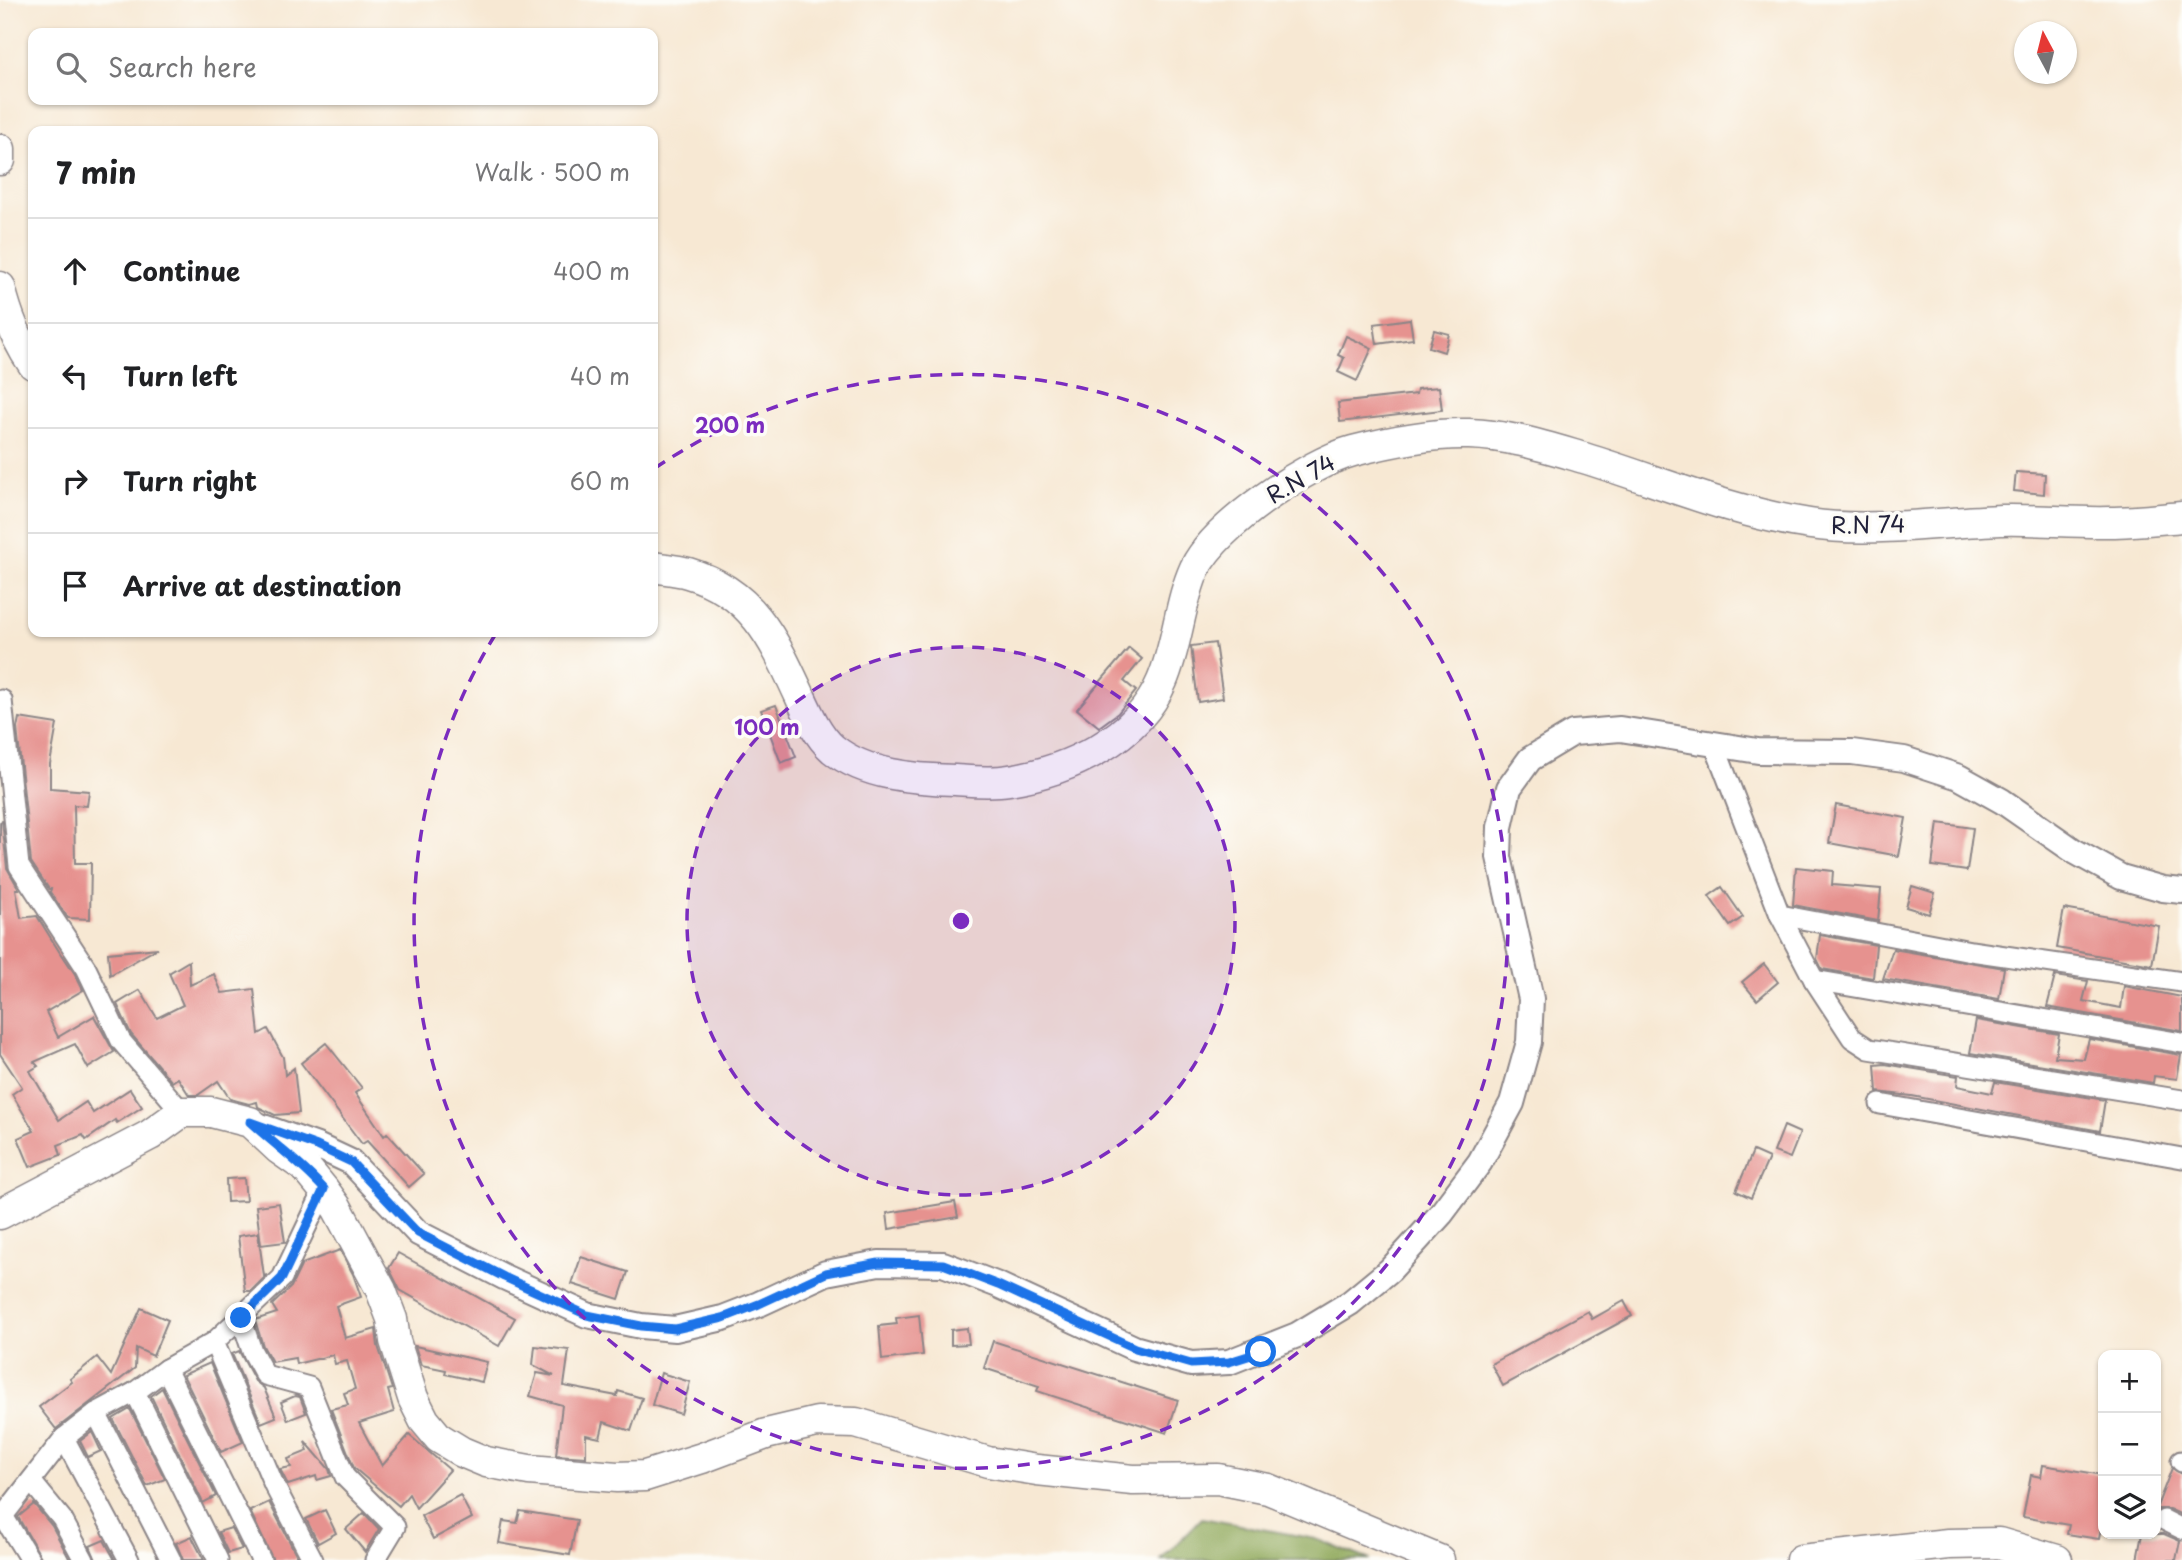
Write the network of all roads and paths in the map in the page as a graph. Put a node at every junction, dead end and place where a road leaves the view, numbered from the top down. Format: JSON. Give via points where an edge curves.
{"nodes":[{"id":1,"x":0,"y":149,"type":"edge"},
{"id":2,"x":0,"y":160,"type":"edge"},
{"id":3,"x":0,"y":287,"type":"edge"},
{"id":4,"x":28,"y":357,"type":"edge"},
{"id":5,"x":2182,"y":517,"type":"edge"},
{"id":6,"x":658,"y":568,"type":"edge"},
{"id":7,"x":2,"y":700,"type":"dead end"},
{"id":8,"x":1714,"y":744,"type":"junction"},
{"id":9,"x":2182,"y":891,"type":"edge"},
{"id":10,"x":1780,"y":915,"type":"junction"},
{"id":11,"x":1814,"y":980,"type":"junction"},
{"id":12,"x":2182,"y":982,"type":"edge"},
{"id":13,"x":2182,"y":1043,"type":"edge"},
{"id":14,"x":2182,"y":1100,"type":"edge"},
{"id":15,"x":1880,"y":1104,"type":"dead end"},
{"id":16,"x":181,"y":1112,"type":"junction"},
{"id":17,"x":250,"y":1122,"type":"junction"},
{"id":18,"x":2182,"y":1158,"type":"edge"},
{"id":19,"x":324,"y":1189,"type":"junction"},
{"id":20,"x":0,"y":1214,"type":"edge"},
{"id":21,"x":241,"y":1318,"type":"junction"},
{"id":22,"x":214,"y":1342,"type":"junction"},
{"id":23,"x":166,"y":1369,"type":"junction"},
{"id":24,"x":135,"y":1392,"type":"junction"},
{"id":25,"x":96,"y":1413,"type":"junction"},
{"id":26,"x":64,"y":1438,"type":"junction"},
{"id":27,"x":30,"y":1481,"type":"junction"},
{"id":28,"x":1,"y":1518,"type":"edge"},
{"id":29,"x":30,"y":1560,"type":"edge"},
{"id":30,"x":84,"y":1560,"type":"edge"},
{"id":31,"x":129,"y":1560,"type":"edge"},
{"id":32,"x":171,"y":1560,"type":"edge"},
{"id":33,"x":218,"y":1560,"type":"edge"},
{"id":34,"x":261,"y":1560,"type":"edge"},
{"id":35,"x":313,"y":1560,"type":"edge"},
{"id":36,"x":375,"y":1560,"type":"edge"},
{"id":37,"x":1439,"y":1560,"type":"edge"},
{"id":38,"x":1801,"y":1560,"type":"edge"},
{"id":39,"x":2057,"y":1560,"type":"edge"}],
"edges":[{"from":1,"to":2,"type":"main road"},
{"from":3,"to":4,"type":"main road","via":[[6,312]]},
{"from":5,"to":6,"type":"main road","name":"R.N 74","via":[[1817,526],[1770,517],[1525,440],[1469,434],[1406,438],[1346,453],[1304,473],[1227,528],[1196,565],[1171,656],[1150,704],[1122,732],[1086,755],[1047,772],[1004,781],[890,773],[856,763],[831,747],[811,720],[775,641],[754,614],[722,587],[689,573]]},
{"from":7,"to":16,"type":"street","via":[[19,866],[86,968],[121,1041]]},
{"from":8,"to":9,"type":"street","via":[[1758,751],[1852,752],[1904,759],[1959,777],[2120,877]]},
{"from":8,"to":10,"type":"street"},
{"from":8,"to":17,"type":"street","via":[[1620,729],[1573,733],[1530,759],[1509,788],[1500,827],[1499,857],[1531,999],[1529,1042],[1511,1103],[1480,1162],[1390,1270],[1350,1303],[1297,1335],[1229,1362],[1191,1364],[1135,1348],[943,1264],[879,1263],[826,1273],[723,1318],[675,1329],[587,1315],[418,1233],[351,1162]]},
{"from":10,"to":11,"type":"street"},
{"from":10,"to":12,"type":"street","via":[[1971,951]]},
{"from":11,"to":13,"type":"street"},
{"from":11,"to":14,"type":"street","via":[[1852,1038],[1869,1049]]},
{"from":15,"to":18,"type":"street"},
{"from":16,"to":17,"type":"main road","via":[[211,1112]]},
{"from":16,"to":20,"type":"main road","via":[[150,1135]]},
{"from":17,"to":19,"type":"main road"},
{"from":19,"to":21,"type":"street","via":[[282,1278]]},
{"from":19,"to":37,"type":"main road","via":[[382,1290],[413,1398],[424,1420],[439,1438],[486,1462],[529,1470],[645,1476],[766,1434],[817,1422],[856,1423],[988,1462],[1037,1470],[1133,1480],[1242,1482]]},
{"from":21,"to":22,"type":"street"},
{"from":21,"to":36,"type":"street","via":[[265,1376],[309,1387],[345,1477],[395,1527]]},
{"from":22,"to":23,"type":"street"},
{"from":22,"to":35,"type":"street","via":[[274,1485]]},
{"from":23,"to":24,"type":"street"},
{"from":23,"to":34,"type":"street"},
{"from":24,"to":25,"type":"street"},
{"from":24,"to":33,"type":"street"},
{"from":25,"to":26,"type":"street"},
{"from":25,"to":32,"type":"street"},
{"from":26,"to":27,"type":"street"},
{"from":26,"to":31,"type":"street"},
{"from":27,"to":28,"type":"street"},
{"from":27,"to":30,"type":"street","via":[[62,1519]]},
{"from":28,"to":29,"type":"street"},
{"from":38,"to":39,"type":"main road","via":[[1999,1543]]}]}
